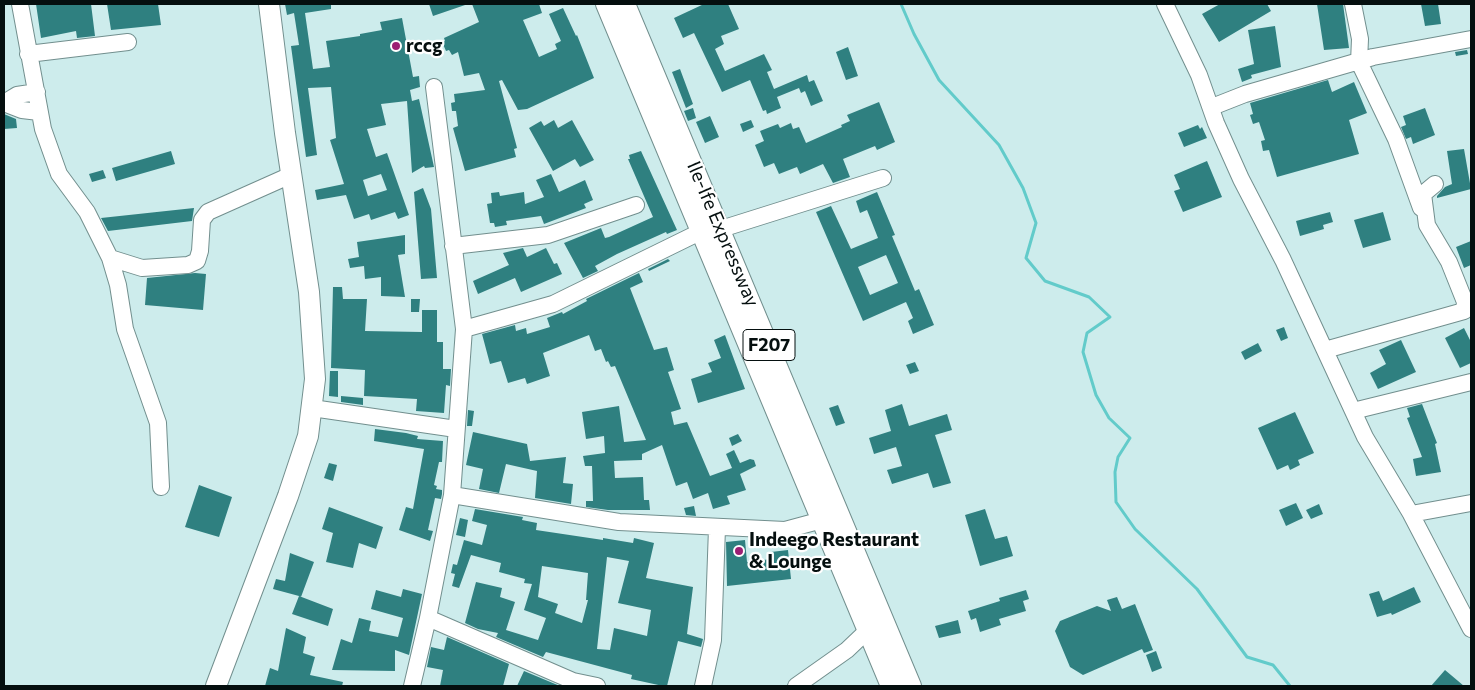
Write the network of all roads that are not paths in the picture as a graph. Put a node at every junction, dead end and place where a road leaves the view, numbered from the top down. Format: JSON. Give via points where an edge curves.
{"nodes":[{"id":1,"x":20,"y":4,"type":"edge"},
{"id":2,"x":270,"y":4,"type":"edge"},
{"id":3,"x":606,"y":4,"type":"edge"},
{"id":4,"x":625,"y":4,"type":"edge"},
{"id":5,"x":1165,"y":4,"type":"edge"},
{"id":6,"x":1353,"y":4,"type":"edge"},
{"id":7,"x":1471,"y":39,"type":"edge"},
{"id":8,"x":128,"y":42,"type":"dead end"},
{"id":9,"x":28,"y":54,"type":"junction"},
{"id":10,"x":1359,"y":62,"type":"junction"},
{"id":11,"x":434,"y":87,"type":"dead end"},
{"id":12,"x":37,"y":92,"type":"junction"},
{"id":13,"x":4,"y":103,"type":"edge"},
{"id":14,"x":1212,"y":107,"type":"junction"},
{"id":15,"x":39,"y":112,"type":"junction"},
{"id":16,"x":291,"y":175,"type":"junction"},
{"id":17,"x":883,"y":178,"type":"dead end"},
{"id":18,"x":1435,"y":184,"type":"dead end"},
{"id":19,"x":636,"y":205,"type":"dead end"},
{"id":20,"x":1428,"y":224,"type":"junction"},
{"id":21,"x":712,"y":230,"type":"junction"},
{"id":22,"x":453,"y":246,"type":"junction"},
{"id":23,"x":110,"y":258,"type":"junction"},
{"id":24,"x":1468,"y":310,"type":"edge"},
{"id":25,"x":464,"y":329,"type":"junction"},
{"id":26,"x":1325,"y":350,"type":"junction"},
{"id":27,"x":1471,"y":382,"type":"edge"},
{"id":28,"x":312,"y":408,"type":"junction"},
{"id":29,"x":1353,"y":411,"type":"junction"},
{"id":30,"x":791,"y":421,"type":"junction"},
{"id":31,"x":456,"y":430,"type":"junction"},
{"id":32,"x":161,"y":487,"type":"dead end"},
{"id":33,"x":452,"y":494,"type":"junction"},
{"id":34,"x":1471,"y":503,"type":"edge"},
{"id":35,"x":1411,"y":514,"type":"junction"},
{"id":36,"x":822,"y":520,"type":"junction"},
{"id":37,"x":717,"y":528,"type":"junction"},
{"id":38,"x":428,"y":618,"type":"junction"},
{"id":39,"x":1471,"y":629,"type":"edge"},
{"id":40,"x":867,"y":631,"type":"junction"},
{"id":41,"x":572,"y":684,"type":"edge"},
{"id":42,"x":216,"y":686,"type":"edge"},
{"id":43,"x":412,"y":686,"type":"edge"},
{"id":44,"x":597,"y":686,"type":"edge"},
{"id":45,"x":703,"y":686,"type":"edge"},
{"id":46,"x":796,"y":686,"type":"edge"},
{"id":47,"x":891,"y":686,"type":"edge"},
{"id":48,"x":911,"y":686,"type":"edge"}],
"edges":[{"from":1,"to":9,"type":"street"},
{"from":2,"to":16,"type":"main road"},
{"from":3,"to":21,"type":"main road","name":"Ile-Ife Expressway","number":"F207"},
{"from":4,"to":21,"type":"main road","name":"Ile-Ife Expressway","number":"F207"},
{"from":5,"to":14,"type":"street"},
{"from":6,"to":10,"type":"street","via":[[1360,39]]},
{"from":7,"to":10,"type":"street"},
{"from":8,"to":9,"type":"street"},
{"from":9,"to":12,"type":"street"},
{"from":10,"to":14,"type":"street","via":[[1245,94]]},
{"from":10,"to":20,"type":"street","via":[[1396,139]]},
{"from":11,"to":22,"type":"street"},
{"from":12,"to":13,"type":"street","via":[[17,95]]},
{"from":12,"to":15,"type":"street"},
{"from":13,"to":15,"type":"street"},
{"from":14,"to":26,"type":"street","via":[[1241,179]]},
{"from":15,"to":23,"type":"street","via":[[59,174],[87,212]]},
{"from":16,"to":23,"type":"street","via":[[208,212],[202,220],[197,261],[188,265],[142,268]]},
{"from":16,"to":28,"type":"main road","via":[[313,335],[315,379]]},
{"from":17,"to":21,"type":"street"},
{"from":18,"to":20,"type":"street","via":[[1424,194]]},
{"from":19,"to":22,"type":"street","via":[[548,235]]},
{"from":20,"to":24,"type":"street","via":[[1449,262]]},
{"from":21,"to":25,"type":"street","via":[[553,304]]},
{"from":21,"to":30,"type":"main road","name":"Ile-Ife Expressway","number":"F207"},
{"from":22,"to":25,"type":"street"},
{"from":23,"to":32,"type":"street","via":[[125,329],[158,423]]},
{"from":24,"to":26,"type":"street"},
{"from":25,"to":31,"type":"street"},
{"from":26,"to":29,"type":"street"},
{"from":27,"to":29,"type":"street"},
{"from":28,"to":31,"type":"street"},
{"from":28,"to":42,"type":"main road","via":[[308,436],[288,496]]},
{"from":29,"to":35,"type":"street"},
{"from":30,"to":36,"type":"main road","name":"Ile-Ife Expressway","number":"F207"},
{"from":30,"to":48,"type":"main road","name":"Ile-Ife Expressway","number":"F207"},
{"from":31,"to":33,"type":"street"},
{"from":33,"to":37,"type":"street","via":[[618,522]]},
{"from":33,"to":38,"type":"street"},
{"from":34,"to":35,"type":"street"},
{"from":35,"to":39,"type":"street"},
{"from":36,"to":37,"type":"street","via":[[785,530]]},
{"from":36,"to":40,"type":"main road","name":"Ile-Ife Expressway","number":"F207"},
{"from":37,"to":45,"type":"street","via":[[713,640]]},
{"from":38,"to":41,"type":"street"},
{"from":38,"to":43,"type":"street"},
{"from":40,"to":46,"type":"street","via":[[847,650]]},
{"from":40,"to":47,"type":"main road","name":"Ile-Ife Expressway","number":"F207"},
{"from":41,"to":44,"type":"street"}]}
